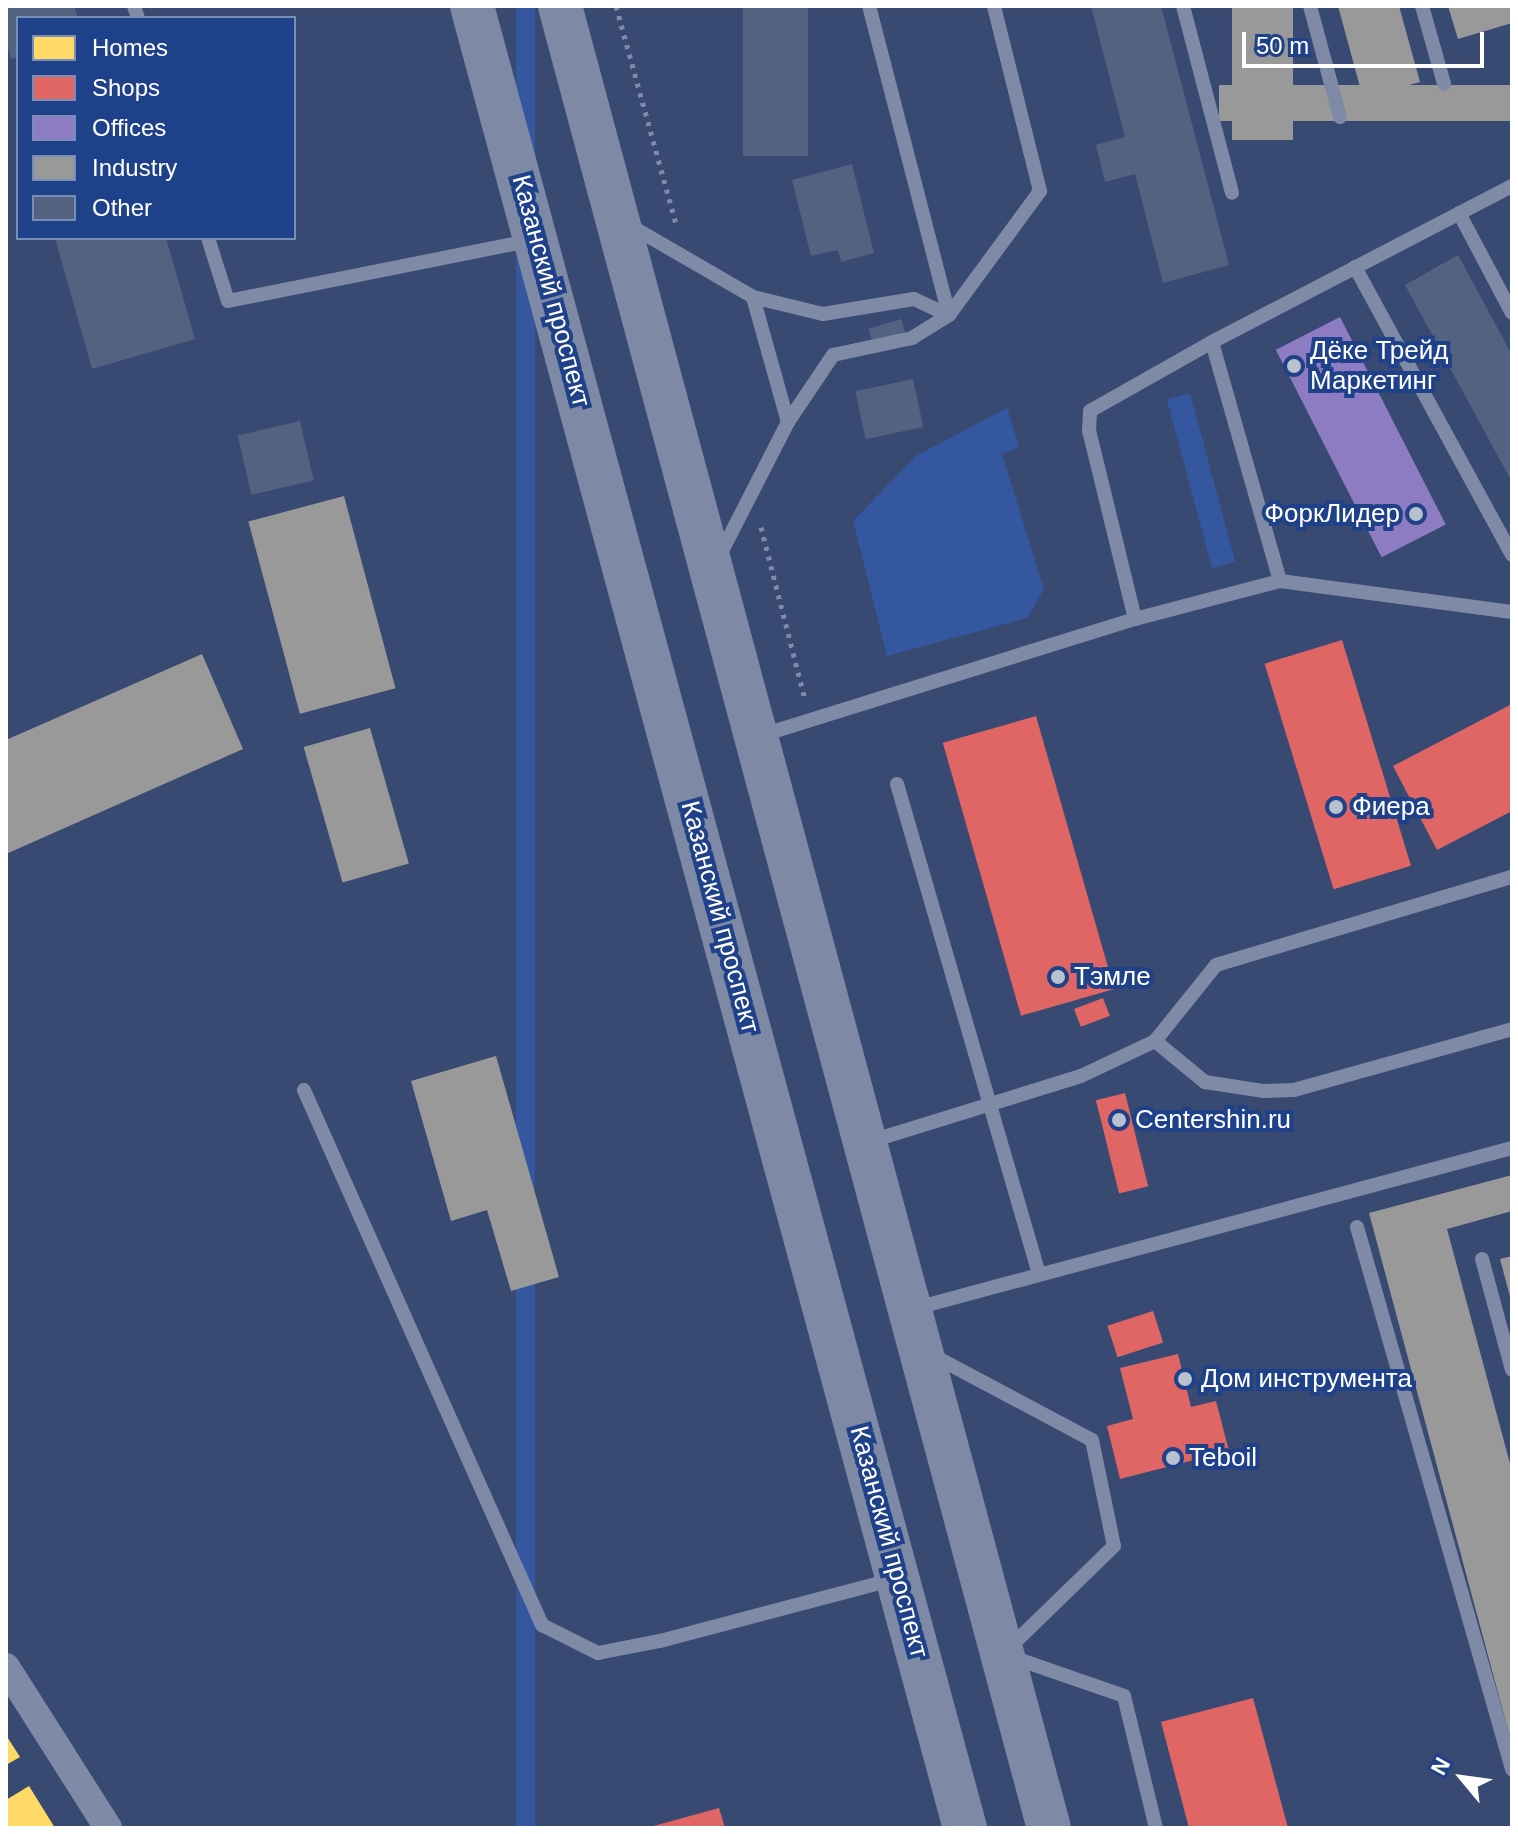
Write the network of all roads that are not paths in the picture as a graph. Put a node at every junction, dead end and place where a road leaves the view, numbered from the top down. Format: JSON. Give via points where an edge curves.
{"nodes":[{"id":1,"x":472,"y":6,"type":"edge"},
{"id":2,"x":560,"y":6,"type":"edge"},
{"id":3,"x":869,"y":6,"type":"edge"},
{"id":4,"x":994,"y":6,"type":"edge"},
{"id":5,"x":1183,"y":6,"type":"edge"},
{"id":6,"x":1310,"y":6,"type":"edge"},
{"id":7,"x":1422,"y":6,"type":"edge"},
{"id":8,"x":1444,"y":84,"type":"dead end"},
{"id":9,"x":1340,"y":117,"type":"dead end"},
{"id":10,"x":1512,"y":186,"type":"edge"},
{"id":11,"x":1232,"y":193,"type":"dead end"},
{"id":12,"x":1459,"y":213,"type":"junction"},
{"id":13,"x":617,"y":218,"type":"junction"},
{"id":14,"x":537,"y":239,"type":"junction"},
{"id":15,"x":209,"y":240,"type":"edge"},
{"id":16,"x":1355,"y":267,"type":"junction"},
{"id":17,"x":753,"y":297,"type":"junction"},
{"id":18,"x":1512,"y":313,"type":"edge"},
{"id":19,"x":949,"y":315,"type":"junction"},
{"id":20,"x":1212,"y":342,"type":"junction"},
{"id":21,"x":788,"y":422,"type":"junction"},
{"id":22,"x":1512,"y":555,"type":"edge"},
{"id":23,"x":711,"y":574,"type":"junction"},
{"id":24,"x":1280,"y":581,"type":"junction"},
{"id":25,"x":1512,"y":612,"type":"edge"},
{"id":26,"x":1135,"y":619,"type":"junction"},
{"id":27,"x":754,"y":737,"type":"junction"},
{"id":28,"x":897,"y":784,"type":"dead end"},
{"id":29,"x":1512,"y":877,"type":"edge"},
{"id":30,"x":1512,"y":1029,"type":"edge"},
{"id":31,"x":1155,"y":1041,"type":"junction"},
{"id":32,"x":304,"y":1090,"type":"dead end"},
{"id":33,"x":989,"y":1104,"type":"junction"},
{"id":34,"x":863,"y":1144,"type":"junction"},
{"id":35,"x":1512,"y":1148,"type":"edge"},
{"id":36,"x":1357,"y":1227,"type":"dead end"},
{"id":37,"x":1482,"y":1259,"type":"dead end"},
{"id":38,"x":1039,"y":1274,"type":"junction"},
{"id":39,"x":912,"y":1329,"type":"junction"},
{"id":40,"x":1512,"y":1370,"type":"edge"},
{"id":41,"x":899,"y":1578,"type":"junction"},
{"id":42,"x":1003,"y":1654,"type":"junction"},
{"id":43,"x":6,"y":1667,"type":"edge"},
{"id":44,"x":1512,"y":1769,"type":"edge"},
{"id":45,"x":108,"y":1828,"type":"edge"},
{"id":46,"x":965,"y":1828,"type":"edge"},
{"id":47,"x":1049,"y":1828,"type":"edge"},
{"id":48,"x":1156,"y":1828,"type":"edge"}],
"edges":[{"from":1,"to":14,"type":"main road","name":"Казанский проспект"},
{"from":2,"to":13,"type":"main road"},
{"from":3,"to":19,"type":"lane"},
{"from":4,"to":19,"type":"lane","via":[[1040,191]]},
{"from":5,"to":11,"type":"lane"},
{"from":6,"to":9,"type":"lane"},
{"from":7,"to":8,"type":"lane"},
{"from":10,"to":12,"type":"lane"},
{"from":12,"to":16,"type":"lane"},
{"from":12,"to":18,"type":"lane"},
{"from":13,"to":17,"type":"lane"},
{"from":13,"to":23,"type":"main road"},
{"from":14,"to":15,"type":"lane","via":[[228,301]]},
{"from":14,"to":41,"type":"main road","name":"Казанский проспект"},
{"from":16,"to":20,"type":"lane"},
{"from":16,"to":22,"type":"lane"},
{"from":17,"to":19,"type":"lane","via":[[823,314],[914,299]]},
{"from":17,"to":21,"type":"lane"},
{"from":19,"to":21,"type":"lane","via":[[912,338],[833,355]]},
{"from":20,"to":24,"type":"lane"},
{"from":20,"to":26,"type":"lane","via":[[1090,411],[1089,431]]},
{"from":21,"to":23,"type":"lane"},
{"from":23,"to":27,"type":"main road"},
{"from":24,"to":25,"type":"lane"},
{"from":24,"to":26,"type":"lane"},
{"from":26,"to":27,"type":"lane"},
{"from":27,"to":34,"type":"main road"},
{"from":28,"to":33,"type":"lane"},
{"from":29,"to":31,"type":"lane","via":[[1216,965]]},
{"from":30,"to":31,"type":"lane","via":[[1294,1090],[1205,1082]]},
{"from":31,"to":33,"type":"lane","via":[[1081,1076]]},
{"from":32,"to":41,"type":"lane","via":[[542,1625],[598,1653]]},
{"from":33,"to":34,"type":"lane"},
{"from":33,"to":38,"type":"lane"},
{"from":34,"to":39,"type":"main road"},
{"from":35,"to":38,"type":"lane"},
{"from":36,"to":44,"type":"lane"},
{"from":37,"to":40,"type":"lane"},
{"from":38,"to":39,"type":"lane"},
{"from":39,"to":42,"type":"main road"},
{"from":39,"to":42,"type":"lane","via":[[1092,1440],[1114,1546]]},
{"from":41,"to":46,"type":"main road","name":"Казанский проспект"},
{"from":42,"to":47,"type":"main road"},
{"from":42,"to":48,"type":"lane","via":[[1124,1696]]},
{"from":43,"to":45,"type":"street"}]}
